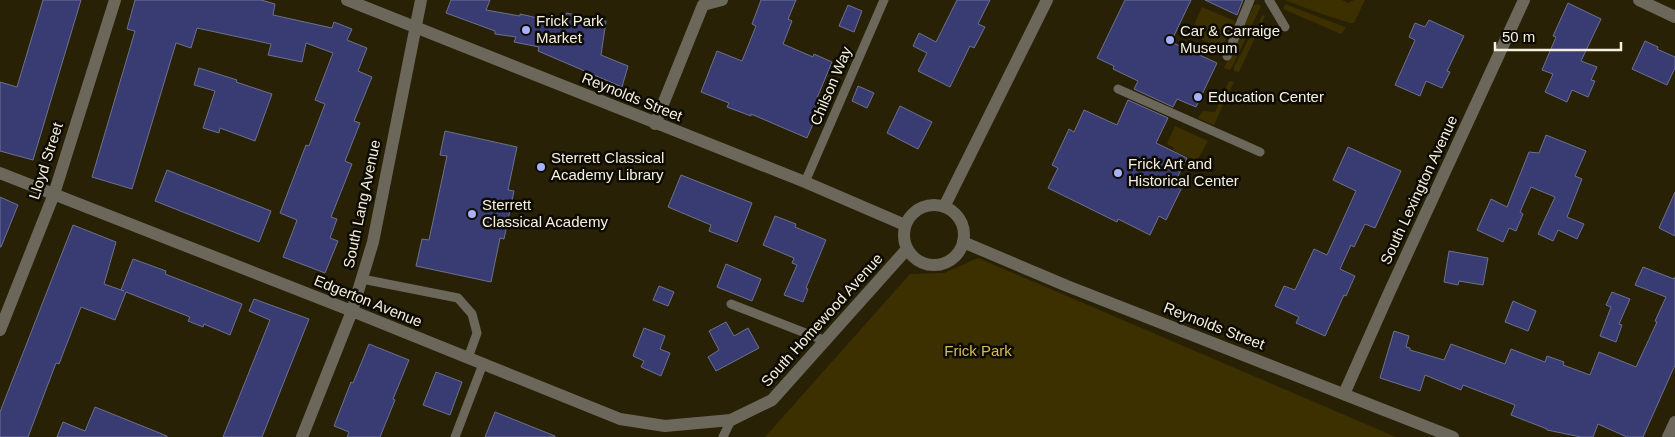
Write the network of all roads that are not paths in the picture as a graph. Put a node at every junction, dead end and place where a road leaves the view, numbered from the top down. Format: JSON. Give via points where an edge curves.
{"nodes":[{"id":1,"x":115,"y":0,"type":"edge"},
{"id":2,"x":347,"y":0,"type":"edge"},
{"id":3,"x":421,"y":0,"type":"edge"},
{"id":4,"x":722,"y":0,"type":"edge"},
{"id":5,"x":884,"y":0,"type":"edge"},
{"id":6,"x":1046,"y":0,"type":"edge"},
{"id":7,"x":1250,"y":0,"type":"edge"},
{"id":8,"x":1270,"y":0,"type":"edge"},
{"id":9,"x":1524,"y":0,"type":"edge"},
{"id":10,"x":1639,"y":0,"type":"edge"},
{"id":11,"x":701,"y":2,"type":"edge"},
{"id":12,"x":1675,"y":17,"type":"edge"},
{"id":13,"x":416,"y":27,"type":"junction"},
{"id":14,"x":1285,"y":27,"type":"dead end"},
{"id":15,"x":1226,"y":56,"type":"dead end"},
{"id":16,"x":1118,"y":90,"type":"dead end"},
{"id":17,"x":655,"y":124,"type":"junction"},
{"id":18,"x":1260,"y":152,"type":"dead end"},
{"id":19,"x":0,"y":173,"type":"edge"},
{"id":20,"x":805,"y":182,"type":"junction"},
{"id":21,"x":54,"y":194,"type":"junction"},
{"id":22,"x":944,"y":207,"type":"junction"},
{"id":23,"x":905,"y":225,"type":"junction"},
{"id":24,"x":963,"y":242,"type":"junction"},
{"id":25,"x":907,"y":249,"type":"junction"},
{"id":26,"x":362,"y":278,"type":"junction"},
{"id":27,"x":732,"y":304,"type":"dead end"},
{"id":28,"x":352,"y":311,"type":"junction"},
{"id":29,"x":0,"y":330,"type":"edge"},
{"id":30,"x":826,"y":341,"type":"junction"},
{"id":31,"x":468,"y":358,"type":"junction"},
{"id":32,"x":483,"y":364,"type":"junction"},
{"id":33,"x":1344,"y":394,"type":"junction"},
{"id":34,"x":731,"y":420,"type":"junction"},
{"id":35,"x":1675,"y":422,"type":"edge"},
{"id":36,"x":302,"y":437,"type":"edge"},
{"id":37,"x":455,"y":437,"type":"edge"},
{"id":38,"x":723,"y":437,"type":"edge"},
{"id":39,"x":1453,"y":437,"type":"edge"},
{"id":40,"x":1668,"y":437,"type":"edge"}],
"edges":[{"from":1,"to":21,"type":"street","name":"Lloyd Street"},
{"from":2,"to":13,"type":"street","name":"Reynolds Street"},
{"from":3,"to":13,"type":"street","name":"South Lang Avenue"},
{"from":4,"to":11,"type":"street"},
{"from":5,"to":20,"type":"lane","name":"Chilson Way"},
{"from":6,"to":22,"type":"street"},
{"from":7,"to":15,"type":"lane"},
{"from":8,"to":14,"type":"lane"},
{"from":9,"to":33,"type":"street","name":"South Lexington Avenue"},
{"from":10,"to":12,"type":"street"},
{"from":11,"to":17,"type":"street"},
{"from":13,"to":17,"type":"street","name":"Reynolds Street"},
{"from":13,"to":26,"type":"street","name":"South Lang Avenue","via":[[373,242]]},
{"from":16,"to":18,"type":"lane"},
{"from":17,"to":20,"type":"street","name":"Reynolds Street"},
{"from":19,"to":21,"type":"street","name":"Edgerton Avenue"},
{"from":20,"to":23,"type":"street","name":"Reynolds Street"},
{"from":21,"to":28,"type":"street","name":"Edgerton Avenue"},
{"from":21,"to":29,"type":"street","name":"Lloyd Street"},
{"from":22,"to":23,"type":"street","via":[[929,205],[919,209],[910,215]]},
{"from":22,"to":24,"type":"street","via":[[958,216],[963,226]]},
{"from":23,"to":25,"type":"street","via":[[903,237]]},
{"from":24,"to":25,"type":"street","via":[[953,259],[936,265],[915,259]]},
{"from":24,"to":33,"type":"street","name":"Reynolds Street","via":[[1066,286]]},
{"from":25,"to":30,"type":"street","name":"South Homewood Avenue"},
{"from":26,"to":28,"type":"street","name":"South Lang Avenue"},
{"from":26,"to":31,"type":"lane","via":[[458,298],[472,314],[477,333]]},
{"from":27,"to":30,"type":"lane"},
{"from":28,"to":31,"type":"street","name":"Edgerton Avenue"},
{"from":28,"to":36,"type":"street","name":"South Lang Avenue"},
{"from":30,"to":34,"type":"street","name":"South Homewood Avenue","via":[[772,400]]},
{"from":31,"to":32,"type":"street","name":"Edgerton Avenue"},
{"from":32,"to":34,"type":"street","name":"Edgerton Avenue","via":[[620,419],[665,426]]},
{"from":32,"to":37,"type":"lane"},
{"from":33,"to":39,"type":"street","name":"Reynolds Street"},
{"from":34,"to":38,"type":"lane"},
{"from":35,"to":40,"type":"street"}]}
